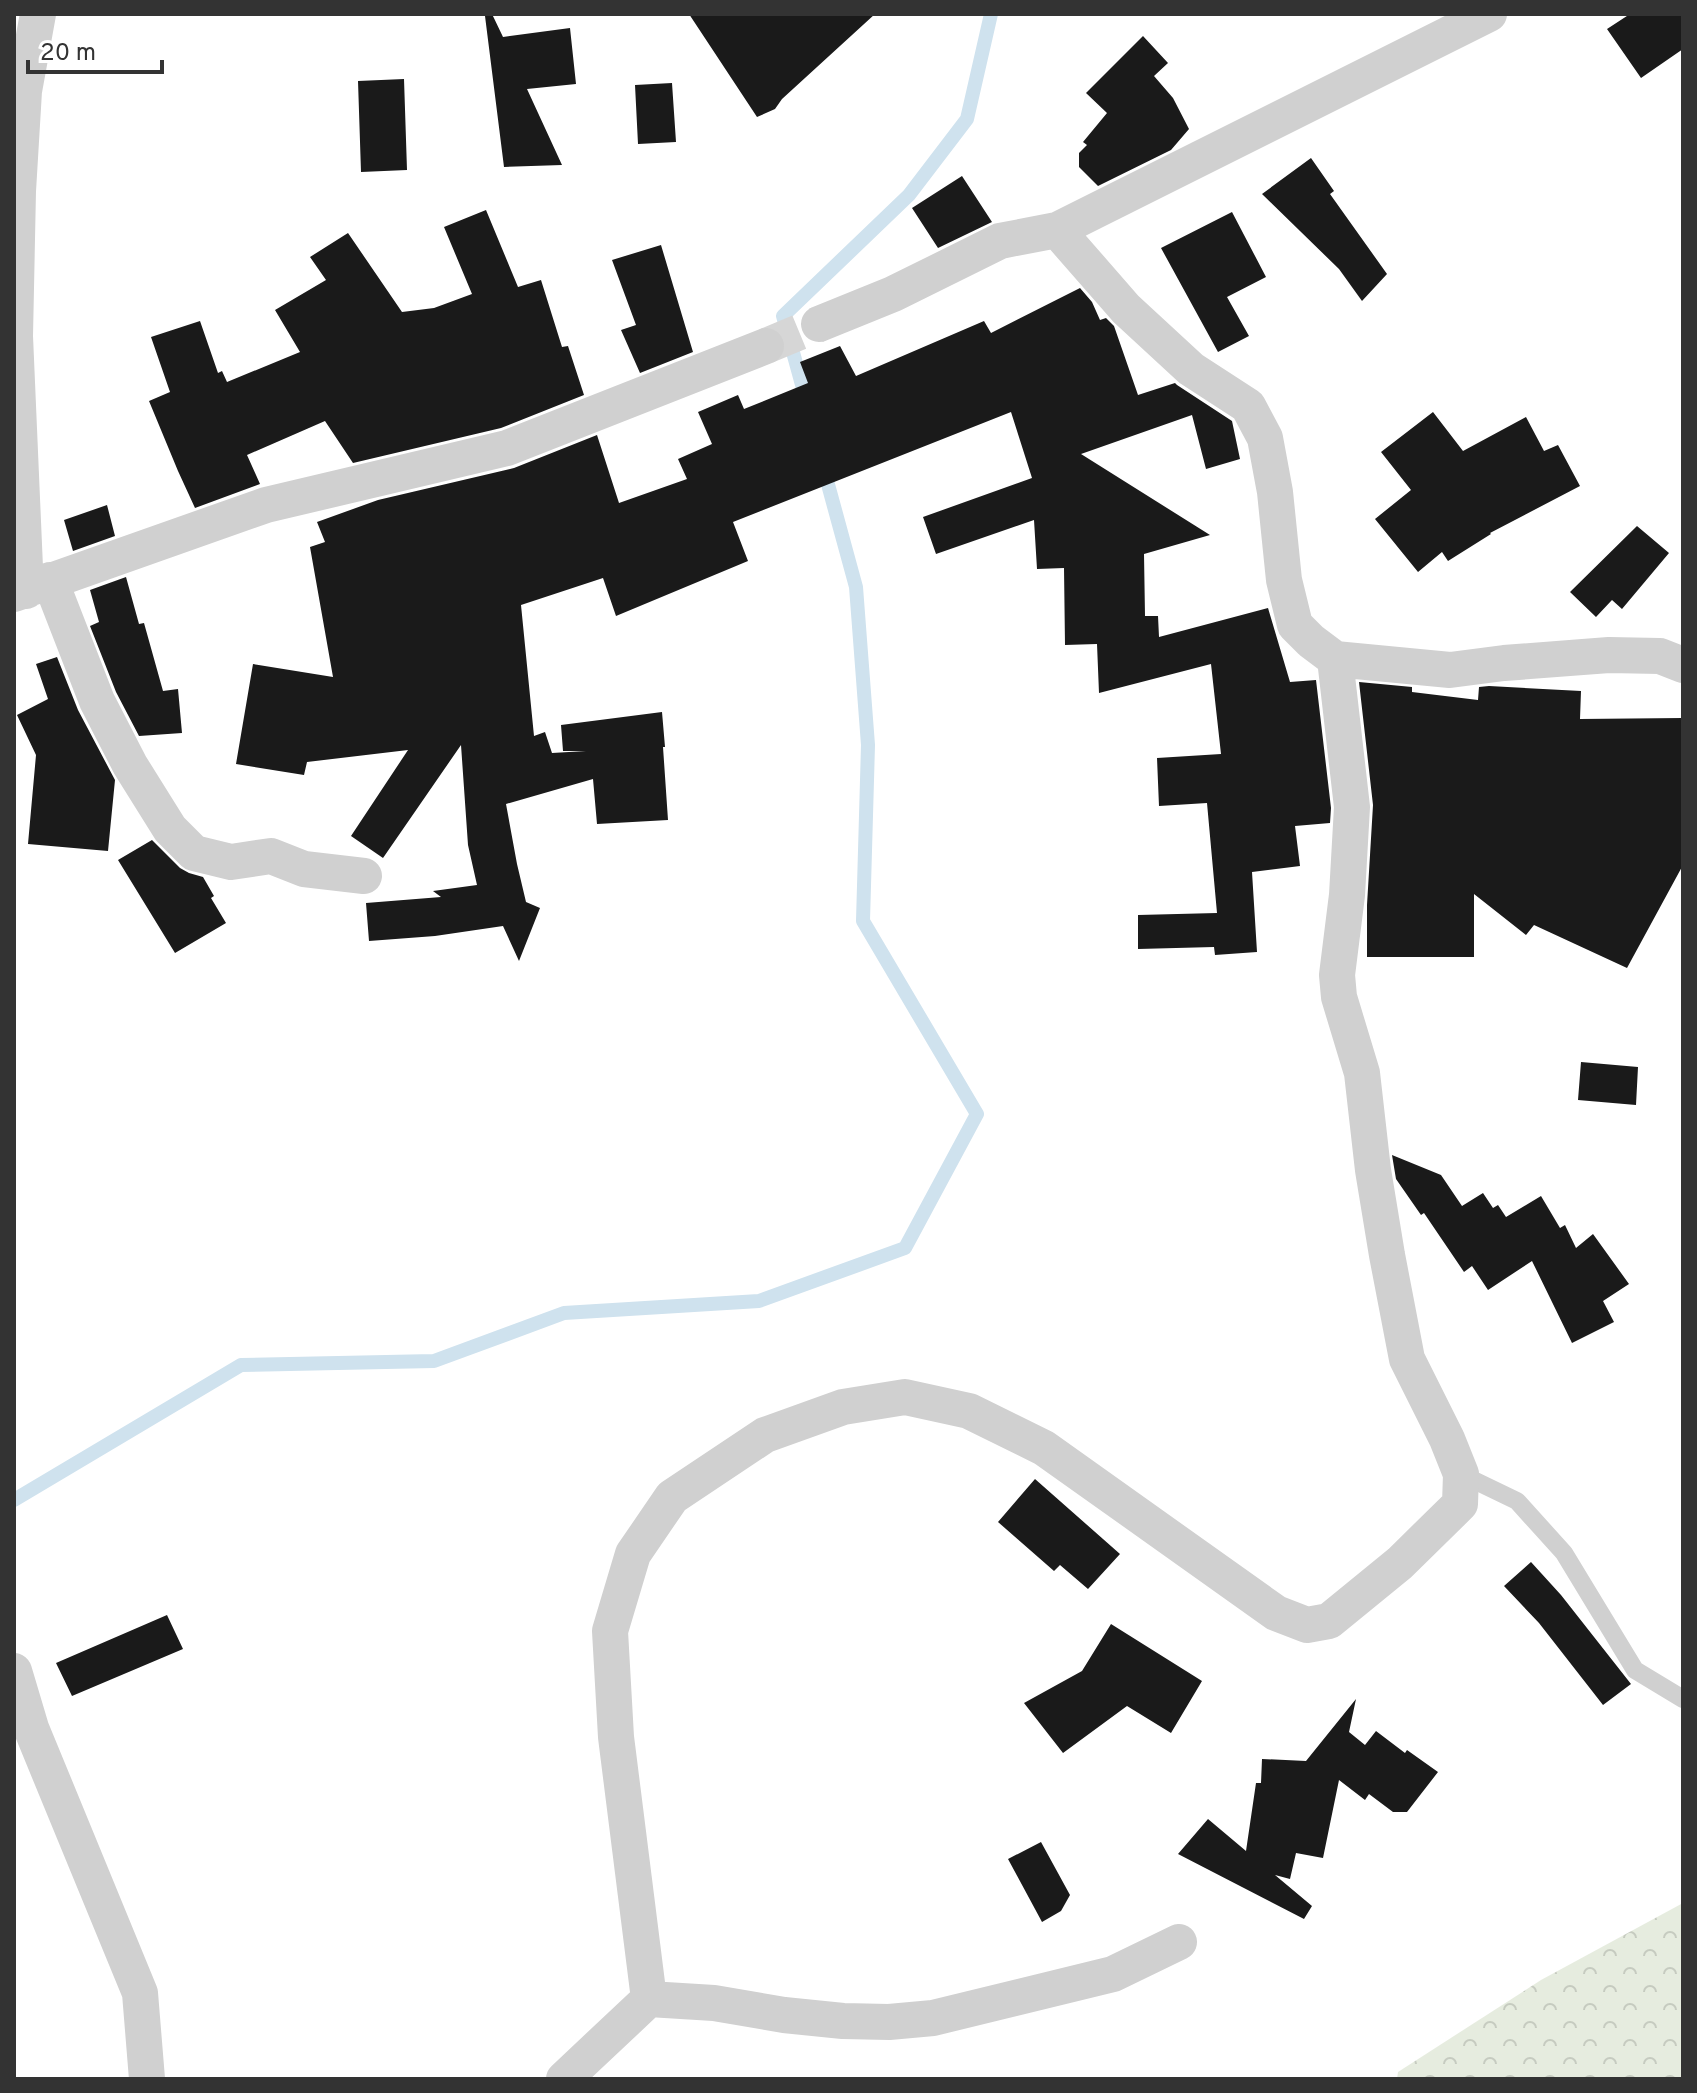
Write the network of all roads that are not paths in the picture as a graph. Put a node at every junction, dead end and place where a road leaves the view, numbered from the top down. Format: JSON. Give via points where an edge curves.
{"nodes":[{"id":1,"x":38,"y":14,"type":"edge"},
{"id":2,"x":1489,"y":14,"type":"edge"},
{"id":3,"x":1057,"y":230,"type":"junction"},
{"id":4,"x":819,"y":324,"type":"tunnel mouth"},
{"id":5,"x":766,"y":346,"type":"tunnel mouth"},
{"id":6,"x":30,"y":588,"type":"edge"},
{"id":7,"x":1335,"y":659,"type":"junction"},
{"id":8,"x":1683,"y":665,"type":"edge"},
{"id":9,"x":364,"y":876,"type":"dead end"},
{"id":10,"x":1461,"y":1474,"type":"junction"},
{"id":11,"x":14,"y":1671,"type":"edge"},
{"id":12,"x":1683,"y":1699,"type":"edge"},
{"id":13,"x":1179,"y":1942,"type":"dead end"},
{"id":14,"x":649,"y":1999,"type":"junction"},
{"id":15,"x":147,"y":2079,"type":"edge"},
{"id":16,"x":564,"y":2079,"type":"edge"}],
"edges":[{"from":1,"to":6,"type":"street","via":[[24,91],[15,321]]},
{"from":2,"to":3,"type":"street"},
{"from":3,"to":4,"type":"street","via":[[1000,241]]},
{"from":3,"to":7,"type":"street","via":[[1126,309],[1191,369],[1248,406],[1265,438],[1295,625]]},
{"from":5,"to":6,"type":"street","via":[[507,448],[266,505]]},
{"from":6,"to":9,"type":"street","via":[[170,829],[194,853],[231,862],[271,856],[304,869]]},
{"from":7,"to":8,"type":"street","via":[[1450,670],[1622,655],[1660,656]]},
{"from":7,"to":10,"type":"street","via":[[1352,807],[1339,997],[1362,1073],[1373,1170],[1407,1359]]},
{"from":10,"to":12,"type":"lane","via":[[1517,1501],[1564,1553],[1635,1670]]},
{"from":10,"to":14,"type":"street","via":[[1460,1504],[1400,1563],[1329,1621],[1307,1625],[1276,1613],[1044,1448],[969,1411],[905,1397],[843,1407],[765,1435],[672,1497],[633,1554],[610,1631],[616,1737]]},
{"from":11,"to":15,"type":"street","via":[[31,1728],[140,1993]]},
{"from":13,"to":14,"type":"street","via":[[1113,1974],[933,2018],[843,2021]]},
{"from":14,"to":16,"type":"street"}]}
